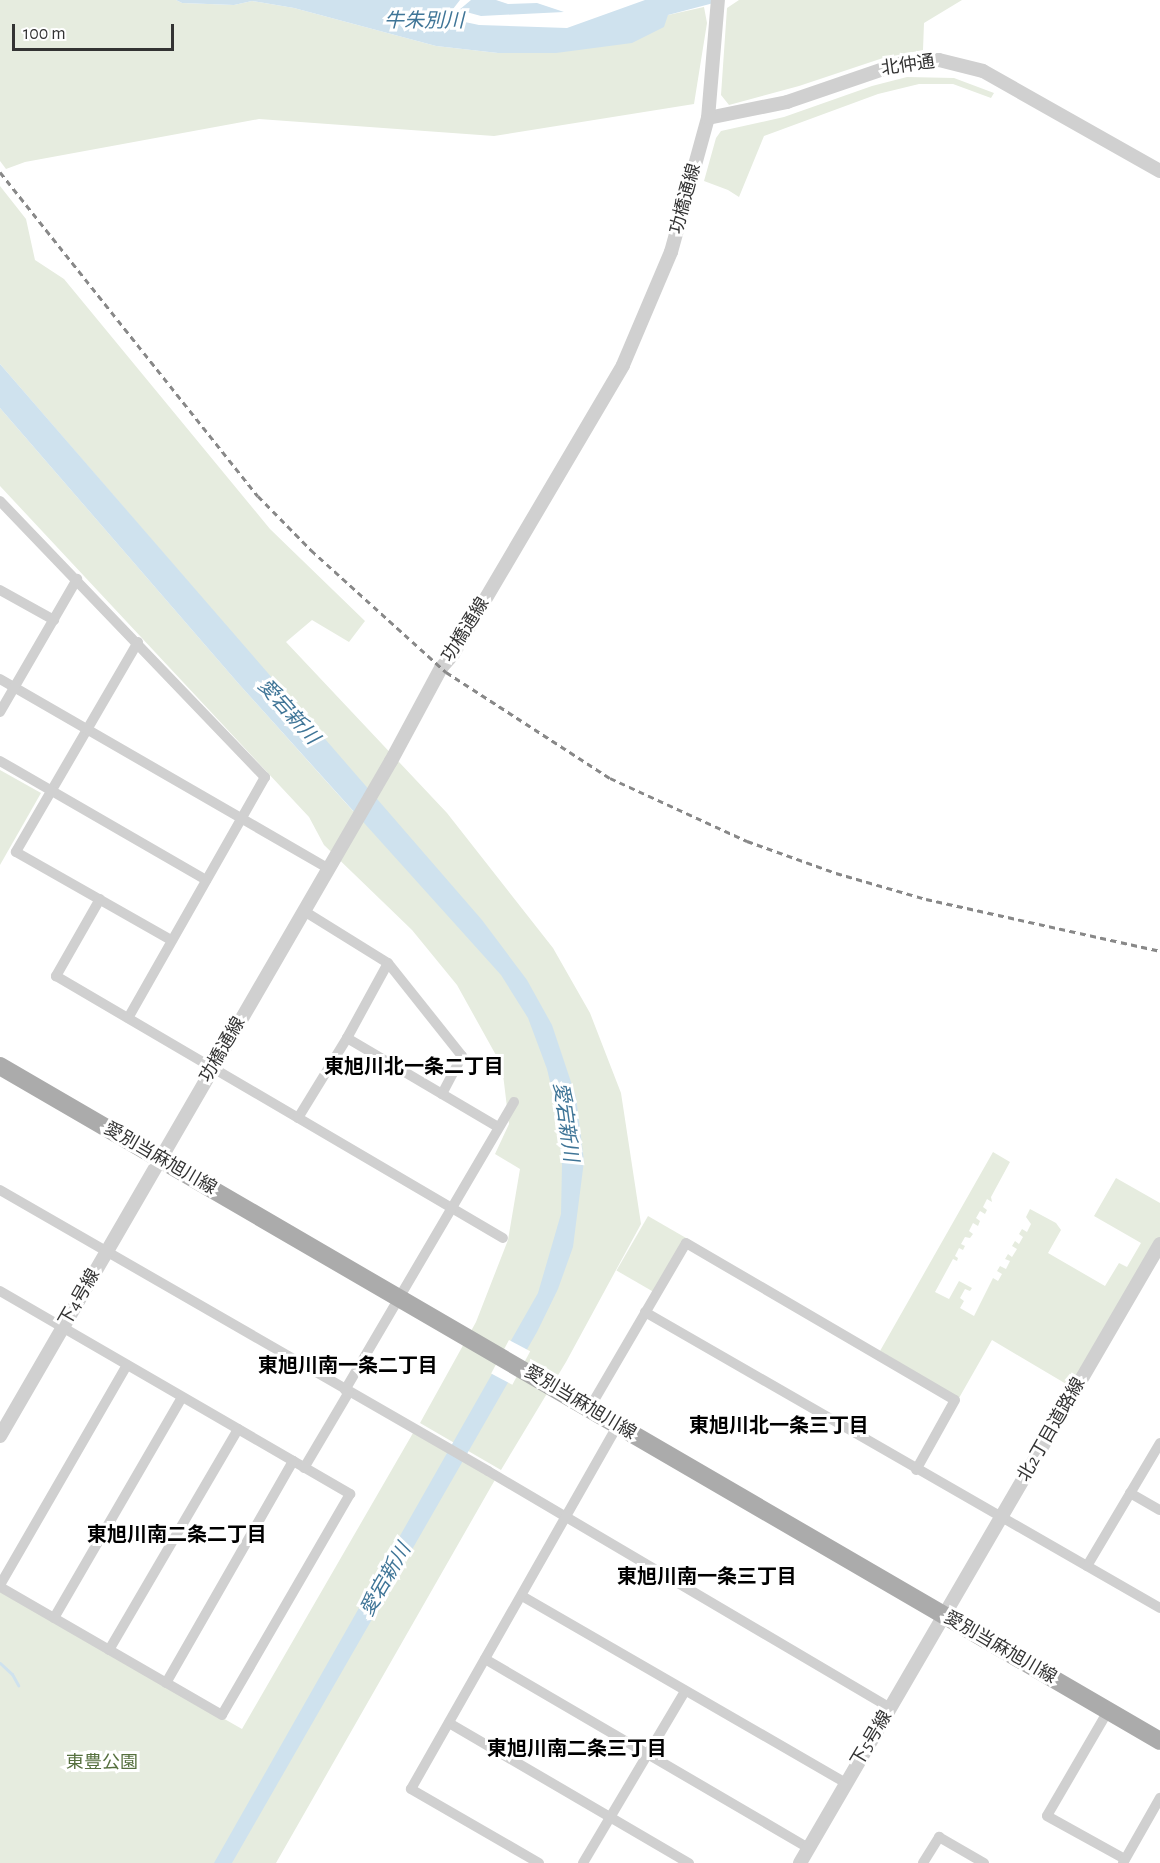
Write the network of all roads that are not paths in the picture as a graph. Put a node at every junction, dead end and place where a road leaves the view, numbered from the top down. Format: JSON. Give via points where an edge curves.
{"nodes":[{"id":1,"x":718,"y":0,"type":"edge"},
{"id":2,"x":708,"y":118,"type":"junction"},
{"id":3,"x":1160,"y":171,"type":"edge"},
{"id":4,"x":0,"y":501,"type":"edge"},
{"id":5,"x":77,"y":579,"type":"junction"},
{"id":6,"x":0,"y":590,"type":"edge"},
{"id":7,"x":54,"y":620,"type":"junction"},
{"id":8,"x":138,"y":642,"type":"junction"},
{"id":9,"x":0,"y":679,"type":"edge"},
{"id":10,"x":15,"y":687,"type":"junction"},
{"id":11,"x":0,"y":712,"type":"edge"},
{"id":12,"x":87,"y":728,"type":"junction"},
{"id":13,"x":0,"y":761,"type":"edge"},
{"id":14,"x":51,"y":791,"type":"junction"},
{"id":15,"x":242,"y":818,"type":"junction"},
{"id":16,"x":328,"y":868,"type":"junction"},
{"id":17,"x":206,"y":880,"type":"junction"},
{"id":18,"x":99,"y":899,"type":"junction"},
{"id":19,"x":304,"y":911,"type":"junction"},
{"id":20,"x":171,"y":940,"type":"junction"},
{"id":21,"x":388,"y":963,"type":"junction"},
{"id":22,"x":128,"y":1017,"type":"junction"},
{"id":23,"x":347,"y":1038,"type":"junction"},
{"id":24,"x":0,"y":1066,"type":"edge"},
{"id":25,"x":213,"y":1068,"type":"junction"},
{"id":26,"x":442,"y":1094,"type":"junction"},
{"id":27,"x":514,"y":1102,"type":"dead end"},
{"id":28,"x":298,"y":1118,"type":"junction"},
{"id":29,"x":498,"y":1126,"type":"junction"},
{"id":30,"x":161,"y":1160,"type":"junction"},
{"id":31,"x":0,"y":1190,"type":"edge"},
{"id":32,"x":452,"y":1208,"type":"junction"},
{"id":33,"x":503,"y":1238,"type":"dead end"},
{"id":34,"x":1160,"y":1244,"type":"edge"},
{"id":35,"x":107,"y":1252,"type":"junction"},
{"id":36,"x":0,"y":1291,"type":"edge"},
{"id":37,"x":397,"y":1299,"type":"junction"},
{"id":38,"x":645,"y":1312,"type":"junction"},
{"id":39,"x":63,"y":1328,"type":"junction"},
{"id":40,"x":127,"y":1365,"type":"junction"},
{"id":41,"x":347,"y":1391,"type":"junction"},
{"id":42,"x":182,"y":1397,"type":"junction"},
{"id":43,"x":589,"y":1409,"type":"junction"},
{"id":44,"x":618,"y":1425,"type":"junction"},
{"id":45,"x":238,"y":1429,"type":"junction"},
{"id":46,"x":0,"y":1436,"type":"edge"},
{"id":47,"x":1160,"y":1443,"type":"edge"},
{"id":48,"x":293,"y":1461,"type":"junction"},
{"id":49,"x":304,"y":1468,"type":"junction"},
{"id":50,"x":916,"y":1470,"type":"junction"},
{"id":51,"x":1130,"y":1493,"type":"junction"},
{"id":52,"x":1160,"y":1510,"type":"edge"},
{"id":53,"x":566,"y":1518,"type":"junction"},
{"id":54,"x":1001,"y":1518,"type":"junction"},
{"id":55,"x":1088,"y":1566,"type":"junction"},
{"id":56,"x":0,"y":1586,"type":"edge"},
{"id":57,"x":522,"y":1596,"type":"junction"},
{"id":58,"x":1160,"y":1608,"type":"edge"},
{"id":59,"x":944,"y":1616,"type":"junction"},
{"id":60,"x":54,"y":1618,"type":"junction"},
{"id":61,"x":109,"y":1650,"type":"junction"},
{"id":62,"x":485,"y":1659,"type":"junction"},
{"id":63,"x":166,"y":1683,"type":"junction"},
{"id":64,"x":686,"y":1691,"type":"junction"},
{"id":65,"x":890,"y":1708,"type":"junction"},
{"id":66,"x":1108,"y":1711,"type":"junction"},
{"id":67,"x":449,"y":1723,"type":"junction"},
{"id":68,"x":1160,"y":1741,"type":"edge"},
{"id":69,"x":646,"y":1755,"type":"junction"},
{"id":70,"x":846,"y":1784,"type":"junction"},
{"id":71,"x":1160,"y":1798,"type":"edge"},
{"id":72,"x":610,"y":1817,"type":"junction"},
{"id":73,"x":808,"y":1848,"type":"junction"},
{"id":74,"x":1124,"y":1861,"type":"edge"},
{"id":75,"x":539,"y":1863,"type":"edge"},
{"id":76,"x":583,"y":1863,"type":"edge"},
{"id":77,"x":689,"y":1863,"type":"edge"},
{"id":78,"x":800,"y":1863,"type":"edge"},
{"id":79,"x":923,"y":1863,"type":"edge"},
{"id":80,"x":984,"y":1863,"type":"edge"}],
"edges":[{"from":1,"to":2,"type":"street","name":"功橋通線"},
{"from":2,"to":3,"type":"street","name":"北仲通","via":[[787,102],[898,64],[939,60],[983,71]]},
{"from":2,"to":16,"type":"street","name":"功橋通線","via":[[671,252],[623,365],[453,654],[441,668]]},
{"from":4,"to":5,"type":"street"},
{"from":5,"to":7,"type":"street"},
{"from":5,"to":8,"type":"street"},
{"from":6,"to":7,"type":"street"},
{"from":7,"to":10,"type":"street"},
{"from":8,"to":12,"type":"street"},
{"from":8,"to":15,"type":"street","via":[[265,777]]},
{"from":9,"to":10,"type":"street"},
{"from":10,"to":11,"type":"street"},
{"from":10,"to":12,"type":"street"},
{"from":12,"to":14,"type":"street"},
{"from":12,"to":15,"type":"street"},
{"from":13,"to":14,"type":"street"},
{"from":14,"to":17,"type":"street"},
{"from":14,"to":18,"type":"street","via":[[16,852]]},
{"from":15,"to":16,"type":"street"},
{"from":15,"to":17,"type":"street"},
{"from":16,"to":19,"type":"street","name":"功橋通線"},
{"from":17,"to":20,"type":"street"},
{"from":18,"to":20,"type":"street"},
{"from":18,"to":22,"type":"street","via":[[56,976]]},
{"from":19,"to":21,"type":"street"},
{"from":19,"to":25,"type":"street","name":"功橋通線"},
{"from":20,"to":22,"type":"street"},
{"from":21,"to":23,"type":"street"},
{"from":21,"to":26,"type":"street","via":[[462,1056]]},
{"from":22,"to":25,"type":"street"},
{"from":23,"to":26,"type":"street"},
{"from":23,"to":28,"type":"street"},
{"from":24,"to":30,"type":"main road","name":"愛別当麻旭川線"},
{"from":25,"to":28,"type":"street"},
{"from":25,"to":30,"type":"street","name":"功橋通線"},
{"from":26,"to":29,"type":"street"},
{"from":27,"to":29,"type":"street"},
{"from":28,"to":32,"type":"street"},
{"from":29,"to":32,"type":"street"},
{"from":30,"to":35,"type":"street","name":"下4号線"},
{"from":30,"to":37,"type":"main road","name":"愛別当麻旭川線"},
{"from":31,"to":35,"type":"street"},
{"from":32,"to":33,"type":"street"},
{"from":32,"to":37,"type":"street"},
{"from":34,"to":54,"type":"street","name":"北2丁目道路線"},
{"from":35,"to":39,"type":"street","name":"下4号線"},
{"from":35,"to":41,"type":"street"},
{"from":36,"to":39,"type":"street"},
{"from":37,"to":41,"type":"street"},
{"from":37,"to":43,"type":"main road","name":"愛別当麻旭川線"},
{"from":38,"to":43,"type":"street"},
{"from":38,"to":50,"type":"street"},
{"from":38,"to":50,"type":"street","via":[[686,1243],[955,1400]]},
{"from":39,"to":40,"type":"street"},
{"from":39,"to":46,"type":"street","name":"下4号線"},
{"from":40,"to":42,"type":"street"},
{"from":40,"to":56,"type":"street"},
{"from":41,"to":49,"type":"street"},
{"from":41,"to":53,"type":"street"},
{"from":42,"to":45,"type":"street"},
{"from":42,"to":60,"type":"street"},
{"from":43,"to":44,"type":"main road","name":"愛別当麻旭川線"},
{"from":44,"to":53,"type":"street"},
{"from":44,"to":59,"type":"main road","name":"愛別当麻旭川線"},
{"from":45,"to":48,"type":"street"},
{"from":45,"to":61,"type":"street"},
{"from":47,"to":51,"type":"street"},
{"from":48,"to":49,"type":"street"},
{"from":48,"to":63,"type":"street"},
{"from":49,"to":63,"type":"street","via":[[350,1494],[222,1715]]},
{"from":50,"to":54,"type":"street"},
{"from":51,"to":52,"type":"street"},
{"from":51,"to":55,"type":"street"},
{"from":53,"to":57,"type":"street"},
{"from":53,"to":65,"type":"street"},
{"from":54,"to":55,"type":"street"},
{"from":54,"to":59,"type":"street","name":"北2丁目道路線"},
{"from":55,"to":58,"type":"street"},
{"from":56,"to":60,"type":"street"},
{"from":57,"to":62,"type":"street"},
{"from":57,"to":64,"type":"street"},
{"from":59,"to":65,"type":"street","name":"下5号線"},
{"from":59,"to":66,"type":"main road","name":"愛別当麻旭川線"},
{"from":60,"to":61,"type":"street"},
{"from":61,"to":63,"type":"street"},
{"from":62,"to":67,"type":"street"},
{"from":62,"to":69,"type":"street"},
{"from":64,"to":69,"type":"street"},
{"from":64,"to":70,"type":"street"},
{"from":65,"to":70,"type":"street","name":"下5号線"},
{"from":66,"to":68,"type":"main road","name":"愛別当麻旭川線"},
{"from":66,"to":74,"type":"street","via":[[1047,1816]]},
{"from":67,"to":72,"type":"street"},
{"from":67,"to":75,"type":"street","via":[[411,1789]]},
{"from":69,"to":72,"type":"street"},
{"from":69,"to":73,"type":"street"},
{"from":70,"to":73,"type":"street","name":"下5号線"},
{"from":71,"to":74,"type":"street"},
{"from":72,"to":76,"type":"street"},
{"from":72,"to":77,"type":"street"},
{"from":73,"to":78,"type":"street","name":"下5号線"},
{"from":79,"to":80,"type":"street","via":[[939,1837]]}]}
